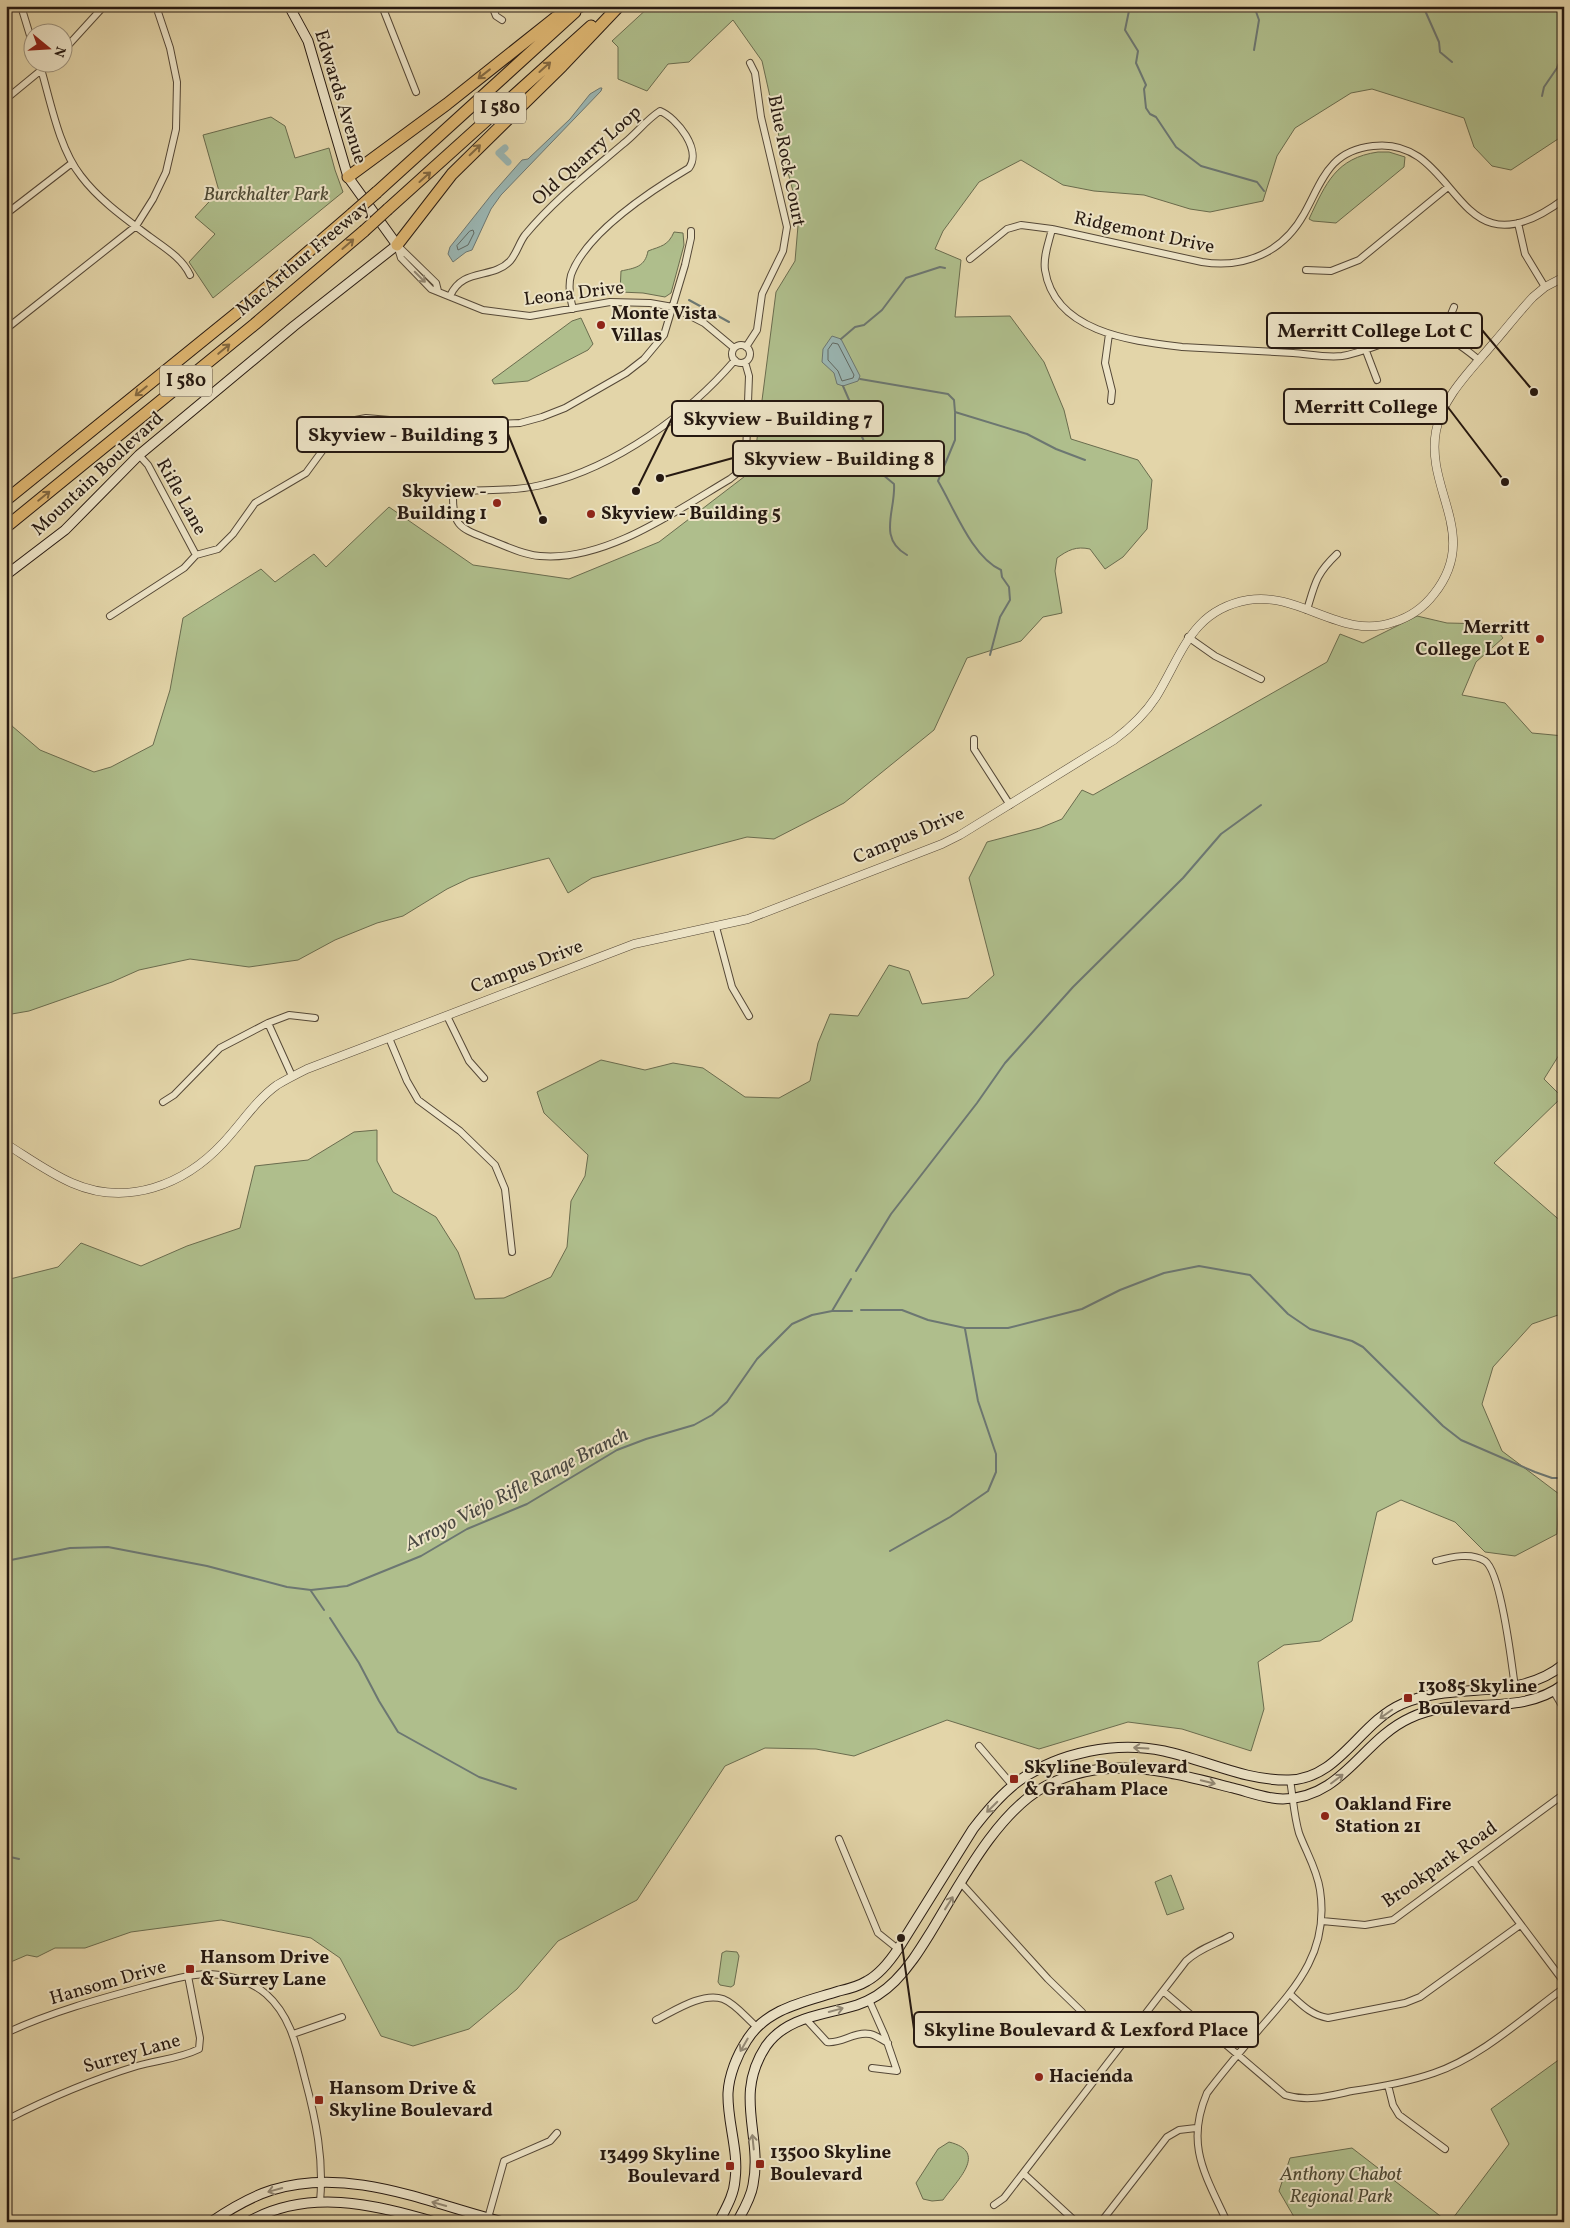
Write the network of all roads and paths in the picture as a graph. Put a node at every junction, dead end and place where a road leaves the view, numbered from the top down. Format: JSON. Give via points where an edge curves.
{"nodes":[{"id":1,"x":21,"y":6,"type":"edge"},
{"id":2,"x":104,"y":6,"type":"edge"},
{"id":3,"x":156,"y":6,"type":"edge"},
{"id":4,"x":304,"y":6,"type":"edge"},
{"id":5,"x":382,"y":6,"type":"edge"},
{"id":6,"x":492,"y":6,"type":"edge"},
{"id":7,"x":582,"y":6,"type":"edge"},
{"id":8,"x":612,"y":6,"type":"edge"},
{"id":9,"x":619,"y":6,"type":"edge"},
{"id":10,"x":290,"y":8,"type":"edge"},
{"id":11,"x":502,"y":20,"type":"dead end"},
{"id":12,"x":26,"y":22,"type":"edge"},
{"id":13,"x":72,"y":41,"type":"edge"},
{"id":14,"x":750,"y":63,"type":"dead end"},
{"id":15,"x":41,"y":72,"type":"edge"},
{"id":16,"x":42,"y":72,"type":"edge"},
{"id":17,"x":416,"y":92,"type":"dead end"},
{"id":18,"x":6,"y":99,"type":"edge"},
{"id":19,"x":72,"y":163,"type":"junction"},
{"id":20,"x":348,"y":177,"type":"junction"},
{"id":21,"x":1448,"y":187,"type":"junction"},
{"id":22,"x":1564,"y":199,"type":"edge"},
{"id":23,"x":6,"y":214,"type":"edge"},
{"id":24,"x":1518,"y":223,"type":"junction"},
{"id":25,"x":136,"y":226,"type":"junction"},
{"id":26,"x":1052,"y":229,"type":"junction"},
{"id":27,"x":691,"y":231,"type":"dead end"},
{"id":28,"x":397,"y":245,"type":"junction"},
{"id":29,"x":970,"y":259,"type":"dead end"},
{"id":30,"x":1306,"y":270,"type":"dead end"},
{"id":31,"x":190,"y":275,"type":"dead end"},
{"id":32,"x":1564,"y":277,"type":"edge"},
{"id":33,"x":1545,"y":287,"type":"junction"},
{"id":34,"x":450,"y":296,"type":"junction"},
{"id":35,"x":1454,"y":307,"type":"dead end"},
{"id":36,"x":673,"y":308,"type":"junction"},
{"id":37,"x":573,"y":309,"type":"junction"},
{"id":38,"x":6,"y":329,"type":"edge"},
{"id":39,"x":1109,"y":334,"type":"junction"},
{"id":40,"x":1442,"y":336,"type":"junction"},
{"id":41,"x":746,"y":347,"type":"junction"},
{"id":42,"x":734,"y":348,"type":"junction"},
{"id":43,"x":1366,"y":351,"type":"junction"},
{"id":44,"x":735,"y":360,"type":"junction"},
{"id":45,"x":1479,"y":360,"type":"junction"},
{"id":46,"x":744,"y":362,"type":"junction"},
{"id":47,"x":1377,"y":380,"type":"dead end"},
{"id":48,"x":1111,"y":401,"type":"dead end"},
{"id":49,"x":139,"y":455,"type":"junction"},
{"id":50,"x":8,"y":498,"type":"edge"},
{"id":51,"x":24,"y":512,"type":"junction"},
{"id":52,"x":6,"y":527,"type":"edge"},
{"id":53,"x":6,"y":534,"type":"edge"},
{"id":54,"x":1337,"y":554,"type":"dead end"},
{"id":55,"x":196,"y":555,"type":"junction"},
{"id":56,"x":6,"y":575,"type":"edge"},
{"id":57,"x":1307,"y":610,"type":"junction"},
{"id":58,"x":110,"y":616,"type":"dead end"},
{"id":59,"x":1188,"y":637,"type":"junction"},
{"id":60,"x":1261,"y":679,"type":"dead end"},
{"id":61,"x":974,"y":739,"type":"dead end"},
{"id":62,"x":1010,"y":805,"type":"junction"},
{"id":63,"x":716,"y":927,"type":"junction"},
{"id":64,"x":446,"y":1016,"type":"junction"},
{"id":65,"x":749,"y":1016,"type":"dead end"},
{"id":66,"x":315,"y":1018,"type":"dead end"},
{"id":67,"x":268,"y":1023,"type":"junction"},
{"id":68,"x":390,"y":1038,"type":"junction"},
{"id":69,"x":292,"y":1076,"type":"junction"},
{"id":70,"x":484,"y":1078,"type":"dead end"},
{"id":71,"x":163,"y":1102,"type":"dead end"},
{"id":72,"x":6,"y":1144,"type":"edge"},
{"id":73,"x":512,"y":1252,"type":"dead end"},
{"id":74,"x":1436,"y":1561,"type":"dead end"},
{"id":75,"x":1564,"y":1664,"type":"edge"},
{"id":76,"x":1564,"y":1684,"type":"edge"},
{"id":77,"x":1515,"y":1688,"type":"junction"},
{"id":78,"x":1554,"y":1692,"type":"junction"},
{"id":79,"x":1564,"y":1709,"type":"edge"},
{"id":80,"x":979,"y":1746,"type":"dead end"},
{"id":81,"x":1290,"y":1780,"type":"junction"},
{"id":82,"x":1013,"y":1786,"type":"junction"},
{"id":83,"x":1564,"y":1794,"type":"edge"},
{"id":84,"x":1293,"y":1798,"type":"junction"},
{"id":85,"x":839,"y":1838,"type":"dead end"},
{"id":86,"x":1473,"y":1861,"type":"junction"},
{"id":87,"x":961,"y":1883,"type":"junction"},
{"id":88,"x":1322,"y":1921,"type":"junction"},
{"id":89,"x":1520,"y":1925,"type":"junction"},
{"id":90,"x":1230,"y":1936,"type":"dead end"},
{"id":91,"x":898,"y":1949,"type":"junction"},
{"id":92,"x":188,"y":1976,"type":"junction"},
{"id":93,"x":1564,"y":1982,"type":"edge"},
{"id":94,"x":1564,"y":1988,"type":"edge"},
{"id":95,"x":1163,"y":1991,"type":"junction"},
{"id":96,"x":1290,"y":1994,"type":"junction"},
{"id":97,"x":869,"y":2000,"type":"junction"},
{"id":98,"x":1082,"y":2012,"type":"dead end"},
{"id":99,"x":342,"y":2017,"type":"dead end"},
{"id":100,"x":805,"y":2018,"type":"junction"},
{"id":101,"x":656,"y":2020,"type":"dead end"},
{"id":102,"x":756,"y":2027,"type":"junction"},
{"id":103,"x":6,"y":2033,"type":"edge"},
{"id":104,"x":293,"y":2034,"type":"junction"},
{"id":105,"x":888,"y":2043,"type":"junction"},
{"id":106,"x":1238,"y":2055,"type":"junction"},
{"id":107,"x":872,"y":2068,"type":"dead end"},
{"id":108,"x":1388,"y":2085,"type":"junction"},
{"id":109,"x":6,"y":2120,"type":"edge"},
{"id":110,"x":1196,"y":2128,"type":"junction"},
{"id":111,"x":557,"y":2132,"type":"dead end"},
{"id":112,"x":1445,"y":2149,"type":"dead end"},
{"id":113,"x":1024,"y":2174,"type":"junction"},
{"id":114,"x":323,"y":2183,"type":"junction"},
{"id":115,"x":320,"y":2202,"type":"junction"},
{"id":116,"x":994,"y":2205,"type":"dead end"},
{"id":117,"x":488,"y":2218,"type":"junction"},
{"id":118,"x":211,"y":2222,"type":"edge"},
{"id":119,"x":248,"y":2222,"type":"edge"},
{"id":120,"x":436,"y":2222,"type":"edge"},
{"id":121,"x":503,"y":2222,"type":"edge"},
{"id":122,"x":719,"y":2222,"type":"edge"},
{"id":123,"x":737,"y":2222,"type":"edge"},
{"id":124,"x":1076,"y":2222,"type":"edge"},
{"id":125,"x":1101,"y":2222,"type":"edge"},
{"id":126,"x":1227,"y":2222,"type":"edge"}],
"edges":[{"from":1,"to":12,"type":"street"},
{"from":2,"to":13,"type":"street"},
{"from":3,"to":25,"type":"street","via":[[174,65],[177,122],[166,172]]},
{"from":4,"to":10,"type":"street"},
{"from":5,"to":17,"type":"street"},
{"from":6,"to":11,"type":"street","via":[[496,16]]},
{"from":7,"to":20,"type":"highway","one_way":true,"via":[[555,18]]},
{"from":7,"to":50,"type":"highway","name":"MacArthur Freeway","number":"I 580","one_way":true,"bridge":true,"via":[[377,192],[243,308]]},
{"from":51,"to":8,"type":"highway","name":"MacArthur Freeway","number":"I 580","one_way":true,"bridge":true,"via":[[364,231]]},
{"from":28,"to":9,"type":"highway","one_way":true,"via":[[458,167]]},
{"from":10,"to":20,"type":"main road","name":"Edwards Avenue","via":[[308,40]]},
{"from":14,"to":41,"type":"street","name":"Blue Rock Court","via":[[755,73],[761,117],[787,227],[783,251],[762,294],[757,330]]},
{"from":15,"to":18,"type":"street"},
{"from":16,"to":19,"type":"street"},
{"from":19,"to":23,"type":"street"},
{"from":19,"to":25,"type":"street","via":[[93,190]]},
{"from":20,"to":28,"type":"main road","name":"Edwards Avenue"},
{"from":21,"to":24,"type":"street","name":"Ridgemont Drive","via":[[1478,218],[1497,224]]},
{"from":21,"to":26,"type":"street","name":"Ridgemont Drive","via":[[1425,162],[1398,148],[1372,146],[1355,150],[1327,170],[1305,213],[1285,240],[1264,255],[1235,264],[1202,262]]},
{"from":21,"to":30,"type":"street","via":[[1359,260],[1331,271]]},
{"from":22,"to":24,"type":"street","name":"Ridgemont Drive","via":[[1544,213]]},
{"from":24,"to":33,"type":"street","via":[[1525,254]]},
{"from":25,"to":31,"type":"street","via":[[182,261]]},
{"from":25,"to":38,"type":"street"},
{"from":26,"to":29,"type":"street","name":"Ridgemont Drive","via":[[1021,225],[1007,229]]},
{"from":26,"to":39,"type":"street","via":[[1045,270],[1054,292],[1071,315]]},
{"from":27,"to":36,"type":"street"},
{"from":28,"to":34,"type":"street","name":"Leona Drive","via":[[436,283],[438,291]]},
{"from":28,"to":49,"type":"main road","name":"Mountain Boulevard"},
{"from":32,"to":33,"type":"street","name":"Campus Drive"},
{"from":33,"to":45,"type":"street","name":"Campus Drive"},
{"from":34,"to":37,"type":"street","name":"Leona Drive","via":[[483,310],[515,316]]},
{"from":34,"to":37,"type":"street","name":"Old Quarry Loop","via":[[462,280],[508,263],[524,237],[555,201],[654,115],[660,111],[669,115],[684,132],[693,163],[604,230],[571,276]]},
{"from":35,"to":40,"type":"street"},
{"from":36,"to":37,"type":"street","name":"Leona Drive","via":[[620,301]]},
{"from":36,"to":42,"type":"street","name":"Leona Drive","via":[[704,323]]},
{"from":36,"to":55,"type":"street","via":[[664,335],[644,359],[608,385],[565,408],[535,419],[488,426],[418,428],[401,421],[366,418],[350,421],[341,427],[306,473],[255,503],[225,544],[211,552]]},
{"from":39,"to":43,"type":"street","via":[[1182,347],[1340,356]]},
{"from":39,"to":48,"type":"street","via":[[1105,363],[1112,391]]},
{"from":40,"to":43,"type":"street","via":[[1414,334],[1395,338]]},
{"from":40,"to":45,"type":"street"},
{"from":41,"to":42,"type":"street","via":[[739,345]]},
{"from":41,"to":46,"type":"street","via":[[749,356]]},
{"from":42,"to":44,"type":"street"},
{"from":43,"to":47,"type":"street"},
{"from":44,"to":46,"type":"street"},
{"from":44,"to":46,"type":"street","via":[[690,405],[604,462],[544,485],[453,492],[453,512],[457,522],[466,530],[538,556],[581,555],[603,549],[704,495],[740,471],[746,454],[749,376]]},
{"from":45,"to":57,"type":"street","name":"Campus Drive","via":[[1444,406],[1436,430],[1434,457],[1451,520],[1453,552],[1435,593],[1414,613],[1388,624],[1354,626]]},
{"from":49,"to":55,"type":"street","name":"Rifle Lane"},
{"from":49,"to":56,"type":"main road","name":"Mountain Boulevard","via":[[65,530]]},
{"from":51,"to":52,"type":"highway","name":"MacArthur Freeway","number":"I 580"},
{"from":51,"to":53,"type":"highway"},
{"from":54,"to":57,"type":"street","via":[[1317,578]]},
{"from":55,"to":58,"type":"street","via":[[184,568]]},
{"from":57,"to":59,"type":"street","name":"Campus Drive","via":[[1274,600],[1249,600],[1222,608]]},
{"from":59,"to":60,"type":"street","via":[[1215,656]]},
{"from":59,"to":62,"type":"street","name":"Campus Drive","via":[[1156,697],[1130,728]]},
{"from":61,"to":62,"type":"street","via":[[974,748]]},
{"from":62,"to":63,"type":"street","name":"Campus Drive","via":[[942,844],[748,919]]},
{"from":63,"to":64,"type":"street","name":"Campus Drive","via":[[634,944]]},
{"from":63,"to":65,"type":"street","via":[[732,987]]},
{"from":64,"to":68,"type":"street","name":"Campus Drive"},
{"from":64,"to":70,"type":"street","via":[[469,1061]]},
{"from":66,"to":67,"type":"street","via":[[289,1014]]},
{"from":67,"to":69,"type":"street"},
{"from":67,"to":71,"type":"street","via":[[220,1048]]},
{"from":68,"to":69,"type":"street","name":"Campus Drive"},
{"from":68,"to":73,"type":"street","via":[[418,1100],[460,1131],[495,1165],[505,1189]]},
{"from":69,"to":72,"type":"street","name":"Campus Drive","via":[[261,1099],[198,1167],[162,1186],[122,1192],[89,1189],[62,1178]]},
{"from":74,"to":77,"type":"street","via":[[1455,1556],[1470,1557],[1480,1558],[1490,1566],[1499,1591]]},
{"from":75,"to":77,"type":"main road","via":[[1539,1680]]},
{"from":76,"to":78,"type":"main road"},
{"from":77,"to":81,"type":"main road","one_way":true,"via":[[1438,1693],[1401,1704],[1382,1716],[1321,1772]]},
{"from":78,"to":79,"type":"street"},
{"from":84,"to":78,"type":"main road","one_way":true,"via":[[1335,1782],[1392,1729],[1409,1718],[1438,1709],[1510,1706]]},
{"from":80,"to":82,"type":"street"},
{"from":81,"to":82,"type":"main road","one_way":true,"via":[[1255,1777],[1164,1751],[1110,1748],[1049,1764]]},
{"from":81,"to":84,"type":"street"},
{"from":82,"to":91,"type":"main road","one_way":true,"via":[[973,1829]]},
{"from":83,"to":86,"type":"street","name":"Brookpark Road"},
{"from":87,"to":84,"type":"main road","one_way":true,"via":[[986,1844],[1022,1802],[1064,1778],[1102,1769],[1139,1768],[1263,1796]]},
{"from":84,"to":88,"type":"street","via":[[1299,1832],[1317,1876]]},
{"from":85,"to":91,"type":"street","via":[[878,1934]]},
{"from":86,"to":88,"type":"street","name":"Brookpark Road","via":[[1393,1920],[1365,1925]]},
{"from":86,"to":89,"type":"street"},
{"from":97,"to":87,"type":"main road","one_way":true,"via":[[884,1991],[906,1969]]},
{"from":87,"to":98,"type":"street"},
{"from":88,"to":96,"type":"street","via":[[1313,1956]]},
{"from":89,"to":93,"type":"street"},
{"from":89,"to":96,"type":"street","via":[[1420,1997],[1405,2003],[1328,2018],[1310,2012]]},
{"from":90,"to":95,"type":"street","via":[[1196,1951]]},
{"from":91,"to":102,"type":"main road","via":[[885,1966],[866,1982],[792,2005]]},
{"from":92,"to":103,"type":"street","name":"Hansom Drive","via":[[80,2004]]},
{"from":92,"to":104,"type":"street","name":"Hansom Drive","via":[[226,1976],[255,1986],[279,2008]]},
{"from":92,"to":109,"type":"street","name":"Surrey Lane","via":[[200,2038],[199,2049],[90,2081]]},
{"from":94,"to":108,"type":"street","via":[[1477,2052],[1434,2073]]},
{"from":95,"to":106,"type":"street"},
{"from":95,"to":113,"type":"street"},
{"from":96,"to":106,"type":"street"},
{"from":100,"to":97,"type":"main road","one_way":true},
{"from":97,"to":105,"type":"street"},
{"from":99,"to":104,"type":"street"},
{"from":100,"to":105,"type":"street","via":[[827,2042],[872,2034]]},
{"from":123,"to":100,"type":"main road","one_way":true,"via":[[753,2186],[755,2159],[750,2083],[756,2062],[782,2029]]},
{"from":101,"to":102,"type":"street","via":[[691,2001],[723,1999]]},
{"from":102,"to":122,"type":"main road","one_way":true,"via":[[739,2053],[730,2078],[728,2094],[736,2159],[735,2181],[730,2203]]},
{"from":104,"to":114,"type":"street","name":"Hansom Drive","via":[[317,2124]]},
{"from":105,"to":107,"type":"street","via":[[896,2071]]},
{"from":106,"to":108,"type":"street","via":[[1285,2095],[1297,2099]]},
{"from":106,"to":110,"type":"street","via":[[1207,2092]]},
{"from":108,"to":112,"type":"street","via":[[1399,2115]]},
{"from":110,"to":125,"type":"street","via":[[1179,2130],[1167,2137]]},
{"from":110,"to":126,"type":"street","via":[[1200,2158]]},
{"from":111,"to":117,"type":"street","via":[[550,2141],[504,2161]]},
{"from":113,"to":116,"type":"street"},
{"from":113,"to":124,"type":"street"},
{"from":114,"to":115,"type":"street","name":"Hansom Drive"},
{"from":117,"to":114,"type":"main road","one_way":true,"via":[[353,2182]]},
{"from":114,"to":118,"type":"main road","one_way":true,"via":[[273,2190],[250,2198]]},
{"from":115,"to":119,"type":"main road","via":[[277,2208]]},
{"from":115,"to":120,"type":"main road","via":[[358,2203]]},
{"from":117,"to":121,"type":"main road"}]}
